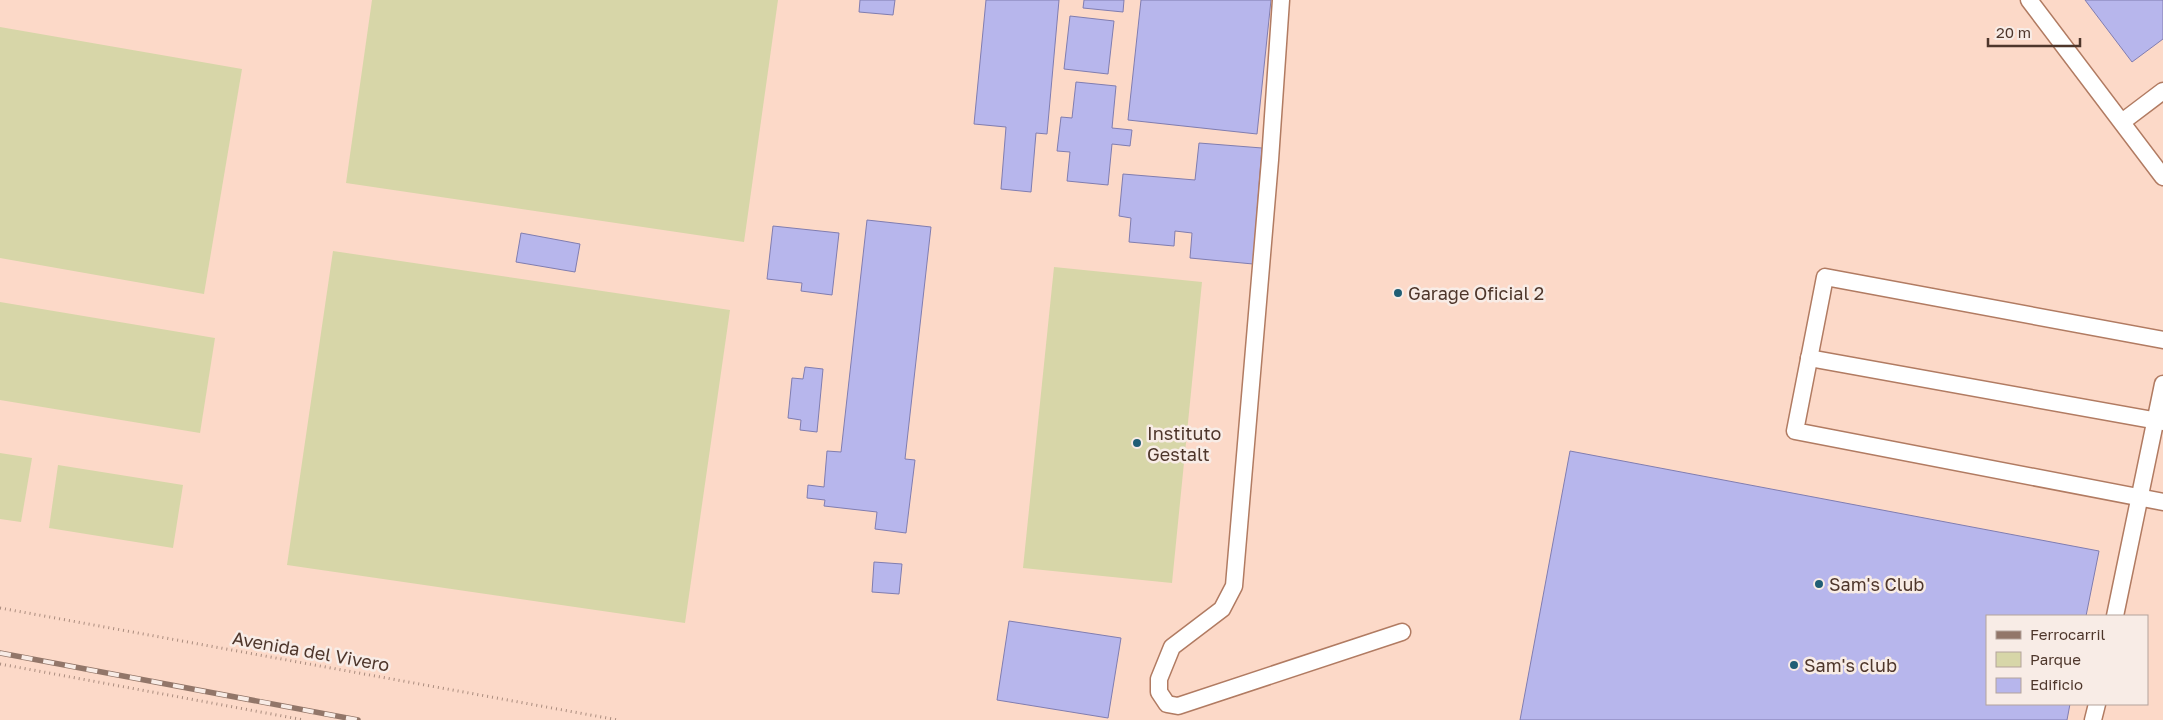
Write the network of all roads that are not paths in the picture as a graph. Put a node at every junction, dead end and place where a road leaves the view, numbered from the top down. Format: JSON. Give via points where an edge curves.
{"nodes":[{"id":1,"x":1280,"y":0,"type":"edge"},
{"id":2,"x":2029,"y":0,"type":"edge"},
{"id":3,"x":2163,"y":91,"type":"edge"},
{"id":4,"x":2122,"y":122,"type":"junction"},
{"id":5,"x":2163,"y":177,"type":"edge"},
{"id":6,"x":2163,"y":340,"type":"edge"},
{"id":7,"x":1809,"y":358,"type":"junction"},
{"id":8,"x":2163,"y":384,"type":"edge"},
{"id":9,"x":2159,"y":422,"type":"edge"},
{"id":10,"x":2139,"y":497,"type":"junction"},
{"id":11,"x":2163,"y":502,"type":"edge"},
{"id":12,"x":2115,"y":615,"type":"edge"},
{"id":13,"x":1402,"y":632,"type":"dead end"},
{"id":14,"x":2097,"y":705,"type":"edge"},
{"id":15,"x":2093,"y":720,"type":"edge"}],
"edges":[{"from":1,"to":13,"type":"lane","via":[[1270,160],[1234,586],[1222,610],[1172,648],[1158,679],[1159,692],[1167,704],[1178,706]]},
{"from":2,"to":4,"type":"lane"},
{"from":3,"to":4,"type":"lane"},
{"from":4,"to":5,"type":"lane"},
{"from":6,"to":7,"type":"lane","via":[[1825,277]]},
{"from":7,"to":9,"type":"lane"},
{"from":7,"to":10,"type":"lane","via":[[1795,431]]},
{"from":8,"to":9,"type":"lane"},
{"from":9,"to":10,"type":"lane"},
{"from":10,"to":11,"type":"lane"},
{"from":10,"to":12,"type":"lane"},
{"from":14,"to":15,"type":"lane"}]}
